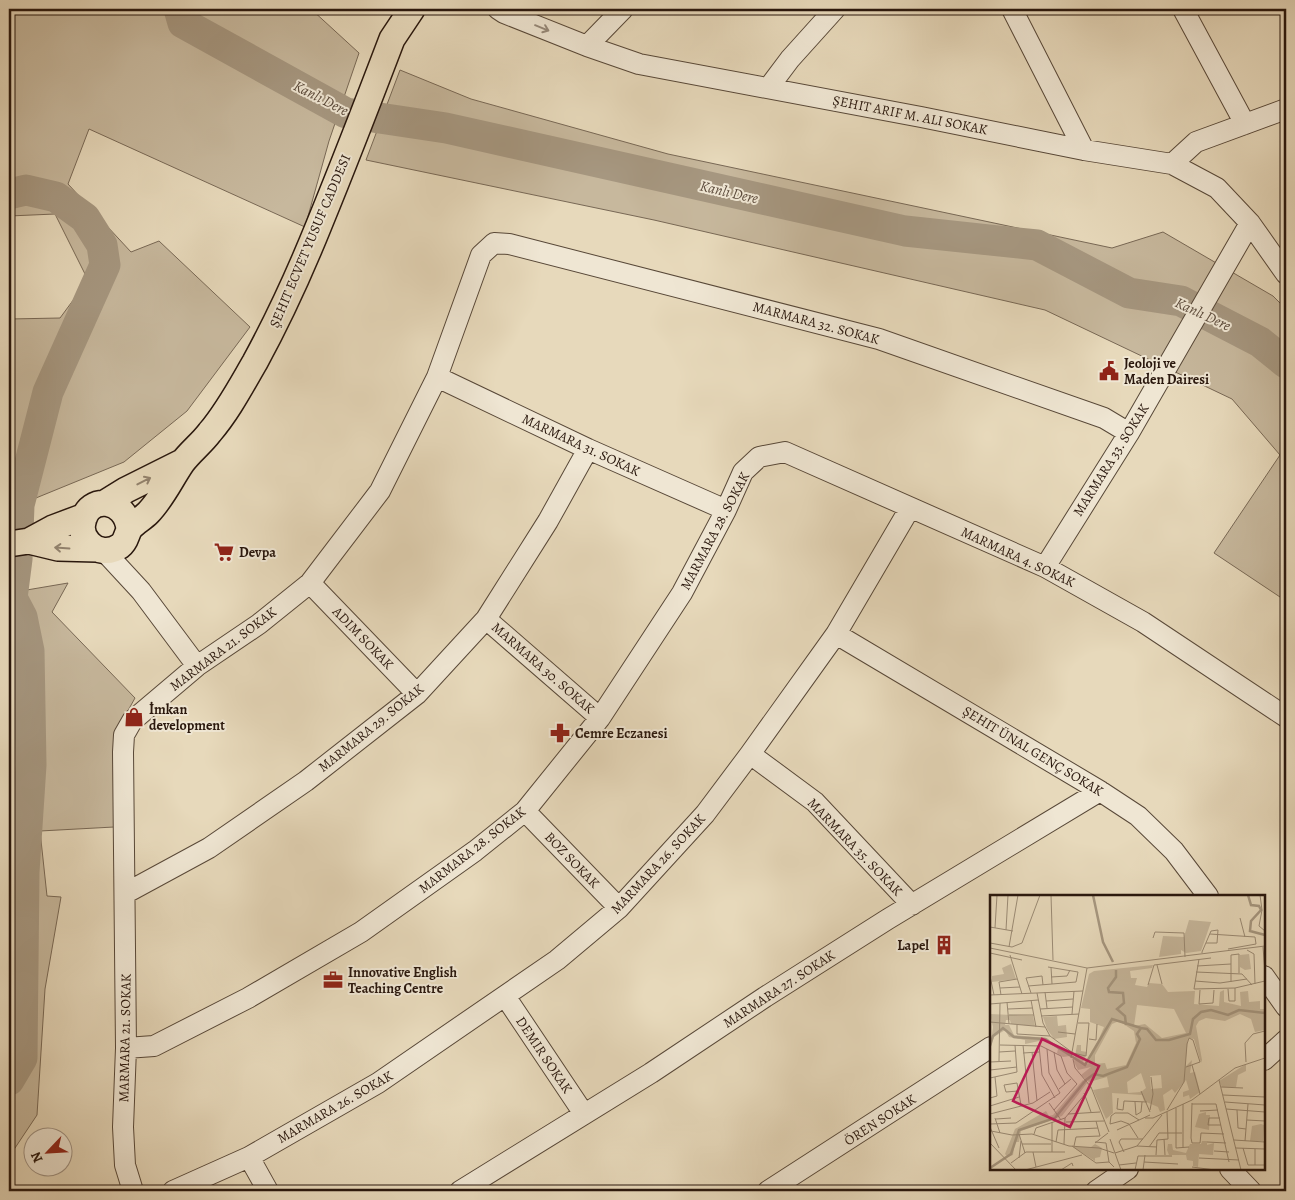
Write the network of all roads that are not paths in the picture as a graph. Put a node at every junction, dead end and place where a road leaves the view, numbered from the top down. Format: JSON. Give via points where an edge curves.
{"nodes":[{"id":1,"x":412,"y":9,"type":"edge"},
{"id":2,"x":498,"y":9,"type":"edge"},
{"id":3,"x":623,"y":9,"type":"edge"},
{"id":4,"x":835,"y":9,"type":"edge"},
{"id":5,"x":1012,"y":9,"type":"edge"},
{"id":6,"x":1183,"y":9,"type":"edge"},
{"id":7,"x":587,"y":46,"type":"junction"},
{"id":8,"x":769,"y":88,"type":"junction"},
{"id":9,"x":1286,"y":109,"type":"edge"},
{"id":10,"x":1245,"y":124,"type":"junction"},
{"id":11,"x":1084,"y":150,"type":"junction"},
{"id":12,"x":1172,"y":164,"type":"junction"},
{"id":13,"x":1250,"y":223,"type":"junction"},
{"id":14,"x":494,"y":243,"type":"joint"},
{"id":15,"x":1286,"y":274,"type":"edge"},
{"id":16,"x":437,"y":377,"type":"junction"},
{"id":17,"x":1129,"y":433,"type":"junction"},
{"id":18,"x":588,"y":449,"type":"junction"},
{"id":19,"x":759,"y":457,"type":"joint"},
{"id":20,"x":184,"y":461,"type":"junction"},
{"id":21,"x":106,"y":503,"type":"junction"},
{"id":22,"x":910,"y":508,"type":"junction"},
{"id":23,"x":726,"y":510,"type":"junction"},
{"id":24,"x":85,"y":516,"type":"junction"},
{"id":25,"x":129,"y":532,"type":"junction"},
{"id":26,"x":19,"y":543,"type":"edge"},
{"id":27,"x":100,"y":550,"type":"junction"},
{"id":28,"x":1044,"y":567,"type":"junction"},
{"id":29,"x":310,"y":583,"type":"junction"},
{"id":30,"x":141,"y":591,"type":"junction"},
{"id":31,"x":486,"y":619,"type":"junction"},
{"id":32,"x":836,"y":634,"type":"junction"},
{"id":33,"x":197,"y":666,"type":"junction"},
{"id":34,"x":417,"y":694,"type":"junction"},
{"id":35,"x":1286,"y":716,"type":"edge"},
{"id":36,"x":600,"y":718,"type":"junction"},
{"id":37,"x":750,"y":754,"type":"junction"},
{"id":38,"x":1100,"y":791,"type":"junction"},
{"id":39,"x":525,"y":811,"type":"junction"},
{"id":40,"x":126,"y":893,"type":"junction"},
{"id":41,"x":1207,"y":895,"type":"edge"},
{"id":42,"x":912,"y":906,"type":"junction"},
{"id":43,"x":620,"y":908,"type":"junction"},
{"id":44,"x":1265,"y":977,"type":"edge"},
{"id":45,"x":505,"y":996,"type":"junction"},
{"id":46,"x":1286,"y":1007,"type":"edge"},
{"id":47,"x":1286,"y":1040,"type":"edge"},
{"id":48,"x":126,"y":1048,"type":"junction"},
{"id":49,"x":990,"y":1048,"type":"edge"},
{"id":50,"x":1265,"y":1059,"type":"edge"},
{"id":51,"x":584,"y":1114,"type":"junction"},
{"id":52,"x":249,"y":1157,"type":"junction"},
{"id":53,"x":1127,"y":1170,"type":"edge"},
{"id":54,"x":1231,"y":1170,"type":"edge"},
{"id":55,"x":133,"y":1191,"type":"edge"},
{"id":56,"x":173,"y":1191,"type":"edge"},
{"id":57,"x":268,"y":1191,"type":"edge"},
{"id":58,"x":460,"y":1191,"type":"edge"},
{"id":59,"x":768,"y":1191,"type":"edge"},
{"id":60,"x":1096,"y":1191,"type":"edge"},
{"id":61,"x":1251,"y":1191,"type":"edge"}],
"edges":[{"from":1,"to":20,"type":"main road","name":"ŞEHIT ECVET YUSUF CADDESI","via":[[392,39],[297,279],[269,337],[238,393]]},
{"from":2,"to":7,"type":"street","name":"ŞEHIT ARIF M. ALI SOKAK","one_way":true},
{"from":3,"to":7,"type":"street"},
{"from":4,"to":8,"type":"street"},
{"from":5,"to":11,"type":"street"},
{"from":6,"to":10,"type":"street"},
{"from":7,"to":8,"type":"street","name":"ŞEHIT ARIF M. ALI SOKAK","via":[[639,64]]},
{"from":8,"to":11,"type":"street","name":"ŞEHIT ARIF M. ALI SOKAK"},
{"from":9,"to":10,"type":"street"},
{"from":10,"to":12,"type":"street","via":[[1196,142]]},
{"from":11,"to":12,"type":"street","name":"ŞEHIT ARIF M. ALI SOKAK"},
{"from":12,"to":13,"type":"street","name":"ŞEHIT ARIF M. ALI SOKAK","via":[[1217,188]]},
{"from":13,"to":15,"type":"street","name":"ŞEHIT ARIF M. ALI SOKAK"},
{"from":13,"to":17,"type":"street","name":"MARMARA 33. SOKAK"},
{"from":14,"to":16,"type":"street","name":"MARMARA 21. SOKAK","via":[[481,255]]},
{"from":14,"to":17,"type":"street","name":"MARMARA 32. SOKAK","via":[[509,244],[879,339],[1104,418]]},
{"from":16,"to":18,"type":"street","name":"MARMARA 31. SOKAK"},
{"from":16,"to":29,"type":"street","name":"MARMARA 21. SOKAK","via":[[380,491]]},
{"from":17,"to":28,"type":"street","name":"MARMARA 33. SOKAK"},
{"from":18,"to":23,"type":"street","name":"MARMARA 31. SOKAK"},
{"from":18,"to":31,"type":"street","name":"MARMARA 29. SOKAK","via":[[548,521]]},
{"from":19,"to":22,"type":"street","name":"MARMARA 4. SOKAK","via":[[785,452]]},
{"from":19,"to":23,"type":"street","name":"MARMARA 28. SOKAK","via":[[743,472]]},
{"from":21,"to":20,"type":"main road","one_way":true},
{"from":20,"to":25,"type":"main road","via":[[149,513]]},
{"from":21,"to":24,"type":"main road","via":[[93,507]]},
{"from":21,"to":25,"type":"main road","via":[[126,514]]},
{"from":22,"to":28,"type":"street","name":"MARMARA 4. SOKAK"},
{"from":22,"to":32,"type":"street","name":"MARMARA 26. SOKAK"},
{"from":23,"to":36,"type":"street","name":"MARMARA 28. SOKAK","via":[[682,593]]},
{"from":24,"to":26,"type":"main road"},
{"from":24,"to":27,"type":"main road","via":[[82,531],[90,545]]},
{"from":25,"to":27,"type":"main road","via":[[118,547]]},
{"from":25,"to":30,"type":"street","via":[[130,561]]},
{"from":27,"to":26,"type":"main road","one_way":true},
{"from":27,"to":30,"type":"street"},
{"from":28,"to":35,"type":"street","name":"MARMARA 4. SOKAK","via":[[1143,622]]},
{"from":29,"to":33,"type":"street","name":"MARMARA 21. SOKAK","via":[[259,624]]},
{"from":29,"to":34,"type":"street"},
{"from":30,"to":33,"type":"street"},
{"from":31,"to":34,"type":"street","name":"MARMARA 29. SOKAK"},
{"from":31,"to":36,"type":"street","name":"MARMARA 30. SOKAK"},
{"from":32,"to":37,"type":"street","name":"MARMARA 26. SOKAK"},
{"from":32,"to":38,"type":"street","name":"ŞEHIT ÜNAL GENÇ SOKAK"},
{"from":33,"to":40,"type":"street","name":"MARMARA 21. SOKAK","via":[[132,721],[124,735]]},
{"from":34,"to":40,"type":"street","name":"MARMARA 29. SOKAK","via":[[306,781],[209,848]]},
{"from":36,"to":39,"type":"street","name":"MARMARA 28. SOKAK"},
{"from":37,"to":42,"type":"street","name":"MARMARA 35. SOKAK","via":[[815,802]]},
{"from":37,"to":43,"type":"street","name":"MARMARA 26. SOKAK","via":[[704,814]]},
{"from":38,"to":41,"type":"street","name":"ŞEHIT ÜNAL GENÇ SOKAK","via":[[1138,816],[1174,851]]},
{"from":38,"to":42,"type":"street","name":"MARMARA 27. SOKAK"},
{"from":39,"to":43,"type":"street","name":"BOZ SOKAK"},
{"from":39,"to":48,"type":"street","name":"MARMARA 28. SOKAK","via":[[475,851],[361,932],[248,998],[154,1046]]},
{"from":40,"to":48,"type":"street","name":"MARMARA 21. SOKAK"},
{"from":42,"to":51,"type":"street","name":"MARMARA 27. SOKAK"},
{"from":43,"to":45,"type":"street","name":"MARMARA 26. SOKAK","via":[[557,960]]},
{"from":44,"to":46,"type":"street"},
{"from":45,"to":51,"type":"street","name":"DEMIR SOKAK"},
{"from":45,"to":52,"type":"street","name":"MARMARA 26. SOKAK","via":[[378,1083]]},
{"from":47,"to":50,"type":"street"},
{"from":48,"to":55,"type":"street","name":"MARMARA 21. SOKAK","via":[[123,1127],[125,1165]]},
{"from":49,"to":59,"type":"street","name":"ÖREN SOKAK"},
{"from":51,"to":58,"type":"street","name":"MARMARA 27. SOKAK"},
{"from":52,"to":56,"type":"street","name":"MARMARA 26. SOKAK"},
{"from":52,"to":57,"type":"street"},
{"from":53,"to":60,"type":"street"},
{"from":54,"to":61,"type":"street"}]}
